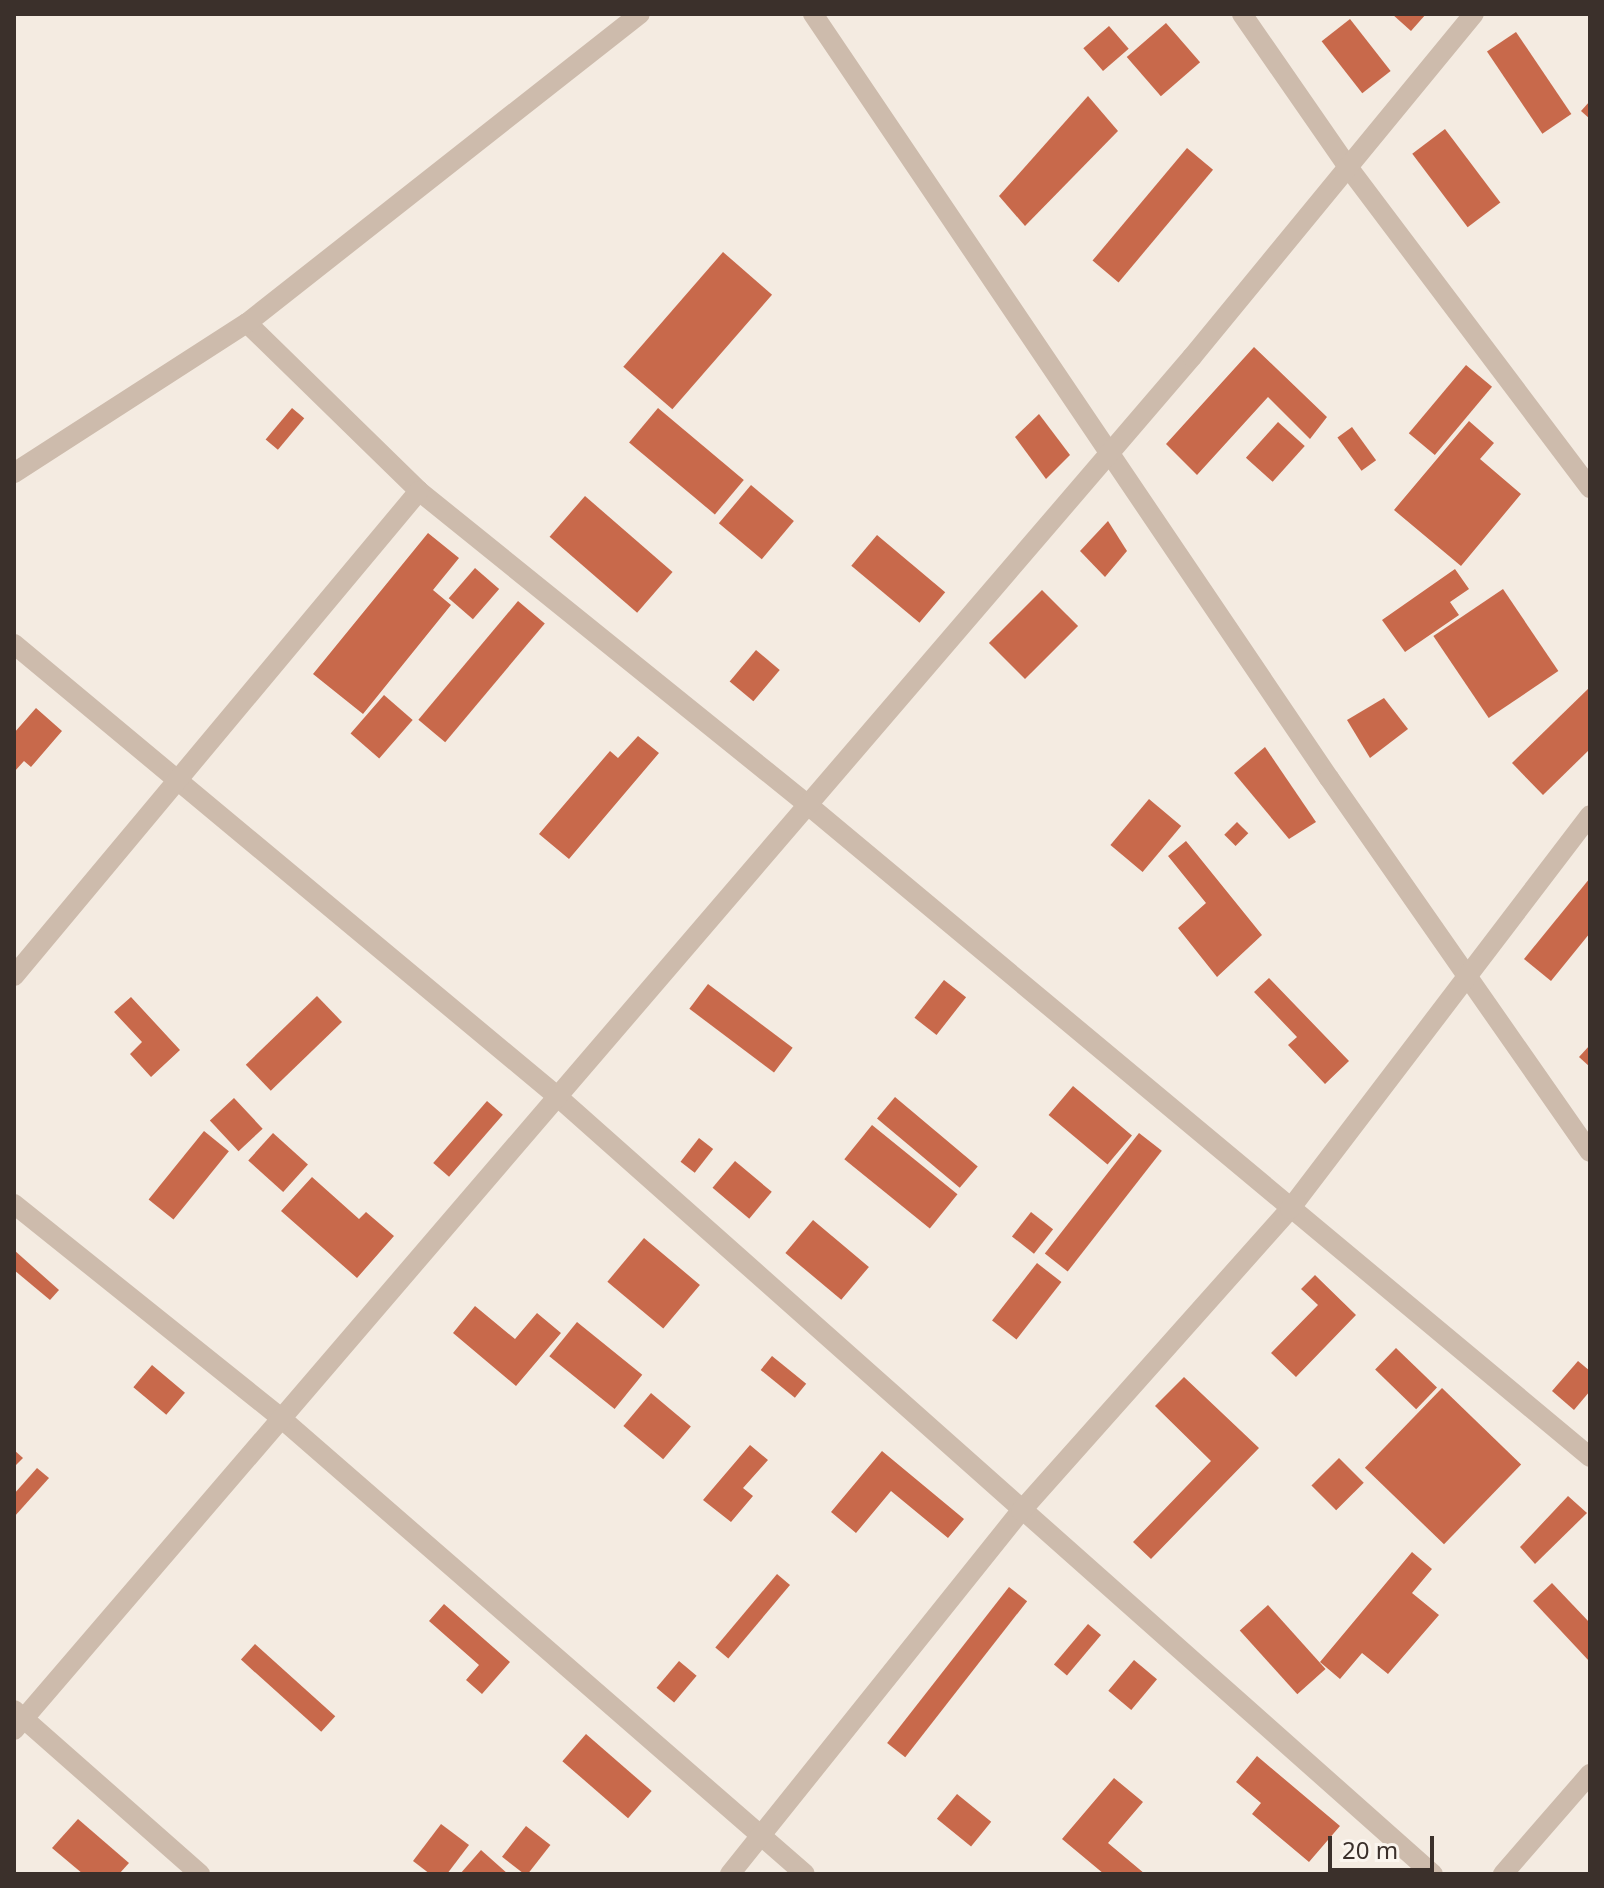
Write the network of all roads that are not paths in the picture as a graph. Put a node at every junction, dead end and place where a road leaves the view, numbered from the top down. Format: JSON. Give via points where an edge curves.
{"nodes":[{"id":1,"x":640,"y":14,"type":"edge"},
{"id":2,"x":813,"y":14,"type":"edge"},
{"id":3,"x":1242,"y":14,"type":"edge"},
{"id":4,"x":1474,"y":14,"type":"edge"},
{"id":5,"x":1348,"y":167,"type":"junction"},
{"id":6,"x":247,"y":323,"type":"junction"},
{"id":7,"x":1110,"y":453,"type":"junction"},
{"id":8,"x":14,"y":473,"type":"edge"},
{"id":9,"x":1590,"y":488,"type":"edge"},
{"id":10,"x":419,"y":491,"type":"junction"},
{"id":11,"x":14,"y":644,"type":"edge"},
{"id":12,"x":178,"y":783,"type":"junction"},
{"id":13,"x":808,"y":805,"type":"junction"},
{"id":14,"x":1590,"y":815,"type":"edge"},
{"id":15,"x":1469,"y":973,"type":"junction"},
{"id":16,"x":14,"y":976,"type":"edge"},
{"id":17,"x":558,"y":1097,"type":"junction"},
{"id":18,"x":1590,"y":1152,"type":"edge"},
{"id":19,"x":14,"y":1204,"type":"edge"},
{"id":20,"x":1290,"y":1209,"type":"junction"},
{"id":21,"x":282,"y":1419,"type":"junction"},
{"id":22,"x":1590,"y":1457,"type":"edge"},
{"id":23,"x":1021,"y":1511,"type":"junction"},
{"id":24,"x":17,"y":1719,"type":"edge"},
{"id":25,"x":1590,"y":1774,"type":"edge"},
{"id":26,"x":760,"y":1835,"type":"junction"},
{"id":27,"x":200,"y":1874,"type":"edge"},
{"id":28,"x":730,"y":1874,"type":"edge"},
{"id":29,"x":805,"y":1874,"type":"edge"},
{"id":30,"x":1433,"y":1874,"type":"edge"},
{"id":31,"x":1503,"y":1874,"type":"edge"}],
"edges":[{"from":1,"to":6,"type":"street"},
{"from":2,"to":7,"type":"street"},
{"from":3,"to":5,"type":"street"},
{"from":4,"to":5,"type":"street"},
{"from":5,"to":7,"type":"street"},
{"from":5,"to":9,"type":"street"},
{"from":6,"to":8,"type":"street"},
{"from":6,"to":10,"type":"street"},
{"from":7,"to":13,"type":"street"},
{"from":7,"to":15,"type":"street","via":[[1329,778]]},
{"from":10,"to":12,"type":"street"},
{"from":10,"to":13,"type":"street"},
{"from":11,"to":12,"type":"street"},
{"from":12,"to":16,"type":"street"},
{"from":12,"to":17,"type":"street"},
{"from":13,"to":17,"type":"street"},
{"from":13,"to":20,"type":"street"},
{"from":14,"to":15,"type":"street"},
{"from":15,"to":18,"type":"street"},
{"from":15,"to":20,"type":"street"},
{"from":17,"to":21,"type":"street"},
{"from":17,"to":23,"type":"street"},
{"from":19,"to":21,"type":"street"},
{"from":20,"to":22,"type":"street"},
{"from":20,"to":23,"type":"street"},
{"from":21,"to":24,"type":"street"},
{"from":21,"to":26,"type":"street"},
{"from":23,"to":26,"type":"street"},
{"from":23,"to":30,"type":"street"},
{"from":24,"to":27,"type":"street"},
{"from":25,"to":31,"type":"street"},
{"from":26,"to":28,"type":"street"},
{"from":26,"to":29,"type":"street"}]}
